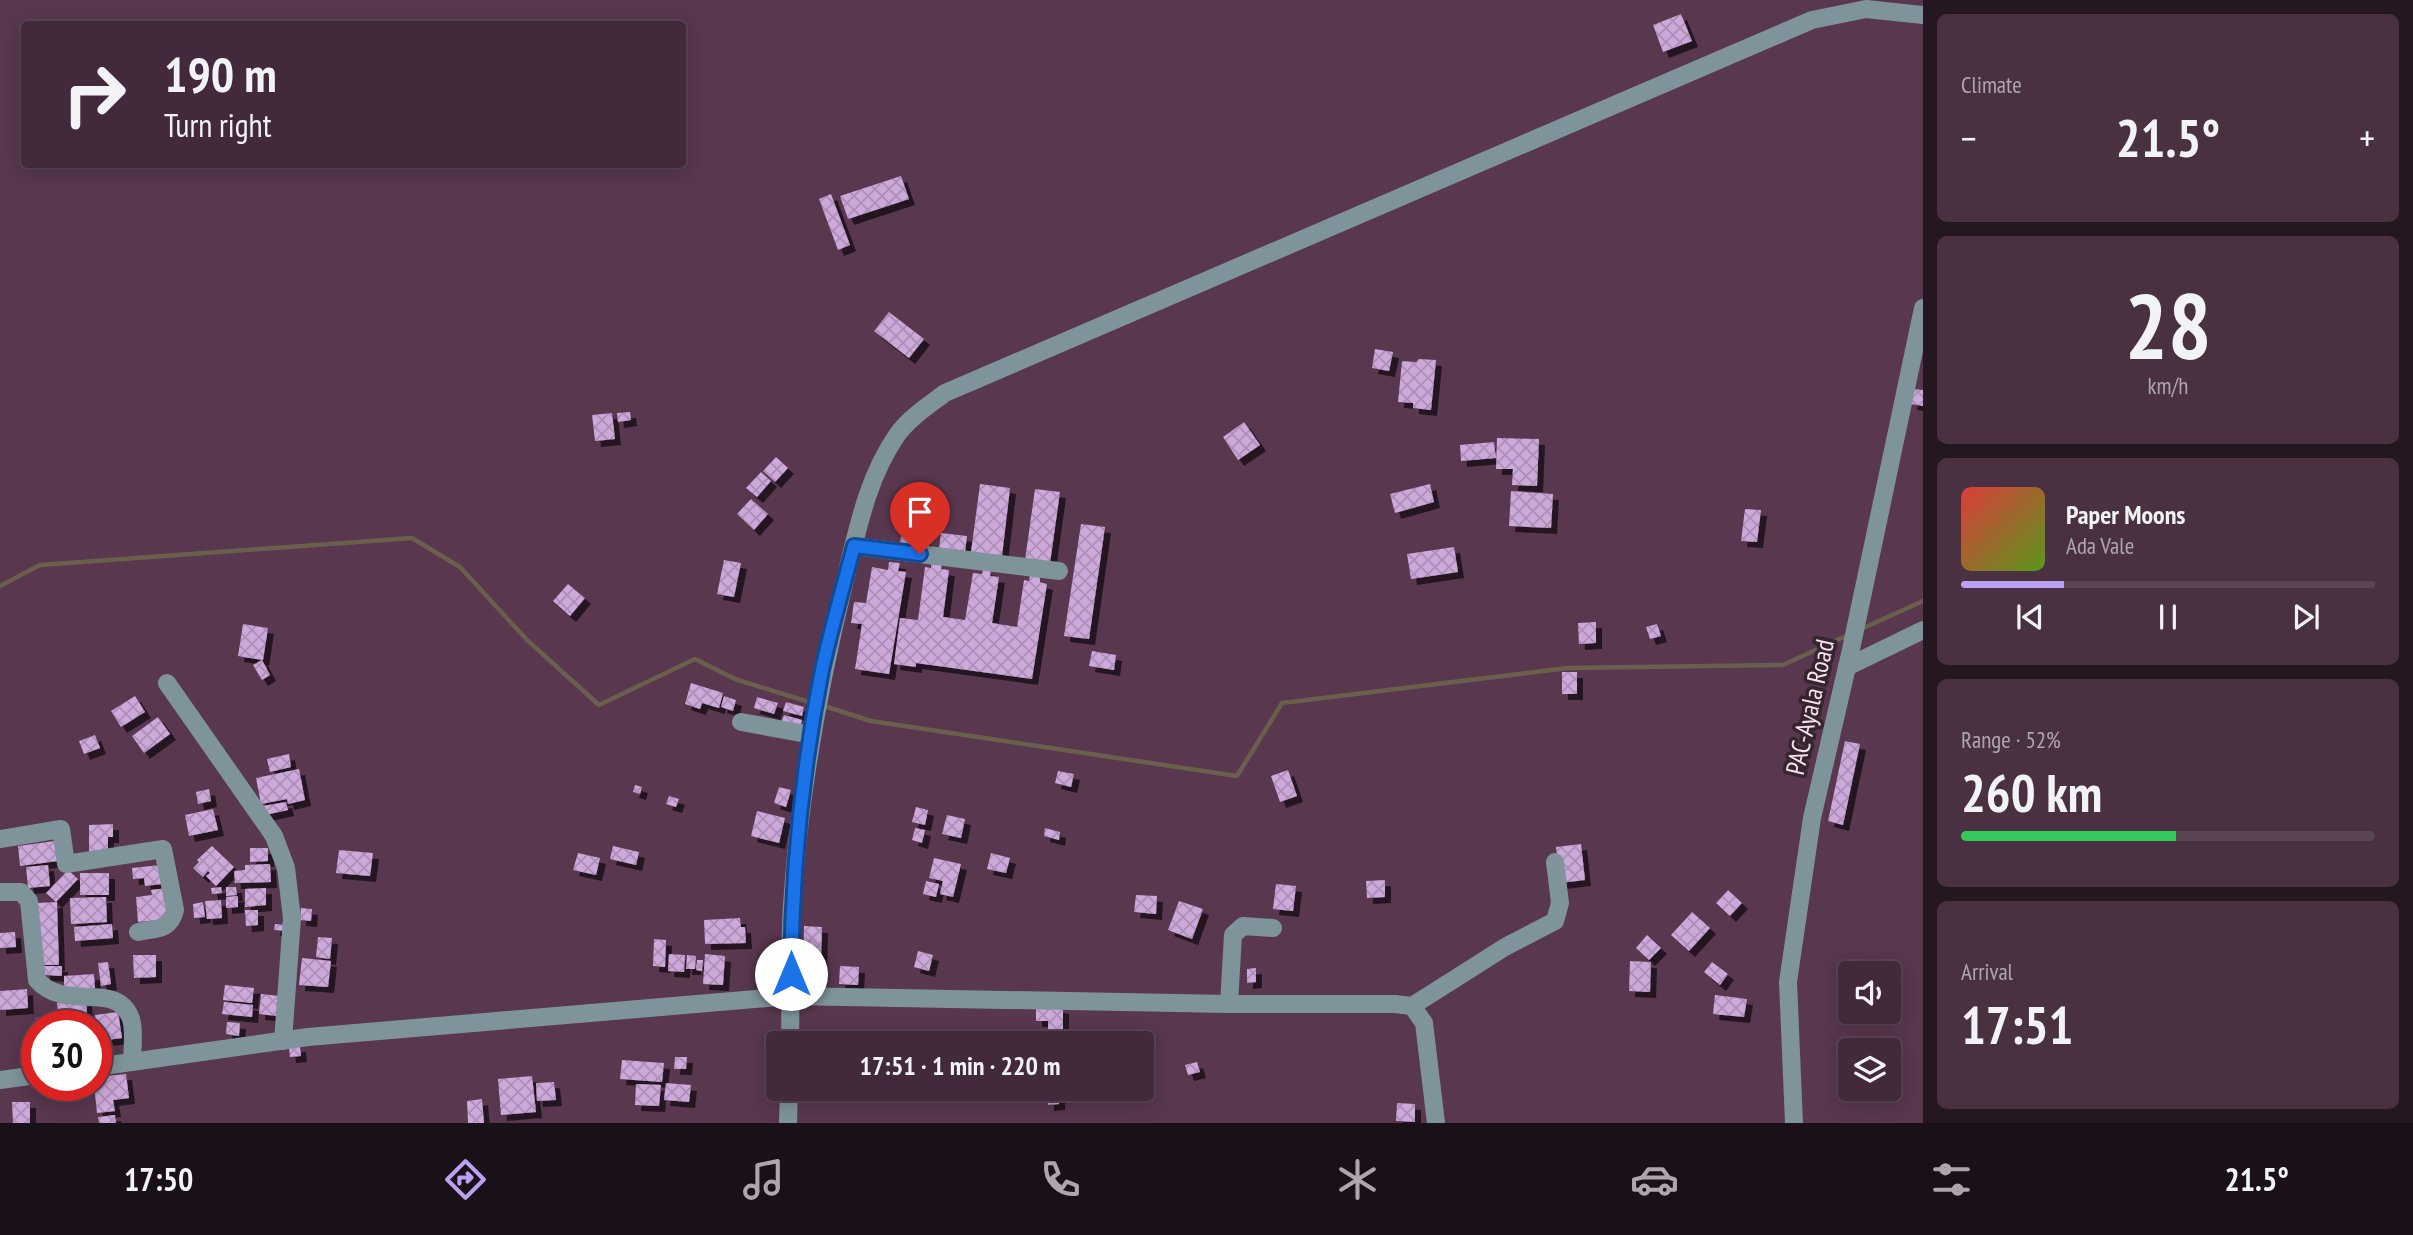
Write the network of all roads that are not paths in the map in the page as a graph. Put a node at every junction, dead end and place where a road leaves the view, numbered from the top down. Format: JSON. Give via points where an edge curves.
{"nodes":[{"id":1,"x":1923,"y":15,"type":"edge"},
{"id":2,"x":1923,"y":308,"type":"edge"},
{"id":3,"x":854,"y":546,"type":"junction"},
{"id":4,"x":1059,"y":571,"type":"dead end"},
{"id":5,"x":1923,"y":630,"type":"edge"},
{"id":6,"x":1849,"y":660,"type":"junction"},
{"id":7,"x":167,"y":683,"type":"dead end"},
{"id":8,"x":741,"y":722,"type":"dead end"},
{"id":9,"x":812,"y":735,"type":"junction"},
{"id":10,"x":0,"y":839,"type":"edge"},
{"id":11,"x":1555,"y":862,"type":"dead end"},
{"id":12,"x":0,"y":892,"type":"edge"},
{"id":13,"x":1273,"y":928,"type":"dead end"},
{"id":14,"x":138,"y":932,"type":"dead end"},
{"id":15,"x":791,"y":996,"type":"junction"},
{"id":16,"x":1229,"y":1004,"type":"junction"},
{"id":17,"x":1412,"y":1006,"type":"junction"},
{"id":18,"x":790,"y":1031,"type":"edge"},
{"id":19,"x":283,"y":1041,"type":"junction"},
{"id":20,"x":132,"y":1062,"type":"junction"},
{"id":21,"x":112,"y":1065,"type":"edge"},
{"id":22,"x":21,"y":1077,"type":"edge"},
{"id":23,"x":0,"y":1080,"type":"edge"},
{"id":24,"x":789,"y":1101,"type":"edge"},
{"id":25,"x":788,"y":1123,"type":"edge"},
{"id":26,"x":1436,"y":1123,"type":"edge"},
{"id":27,"x":1794,"y":1123,"type":"edge"}],
"edges":[{"from":1,"to":3,"type":"street","via":[[1866,9],[1812,20],[945,393],[899,433],[886,454],[864,503]]},
{"from":2,"to":6,"type":"street","name":"PAC-Ayala Road"},
{"from":3,"to":4,"type":"street"},
{"from":3,"to":9,"type":"street","via":[[822,670]]},
{"from":5,"to":6,"type":"street"},
{"from":6,"to":27,"type":"street","name":"PAC-Ayala Road","via":[[1812,818],[1788,982]]},
{"from":7,"to":19,"type":"street","via":[[274,836],[286,868],[292,918]]},
{"from":8,"to":9,"type":"street"},
{"from":9,"to":15,"type":"street","via":[[792,907]]},
{"from":10,"to":14,"type":"street","via":[[61,829],[66,864],[163,849],[173,920],[168,926]]},
{"from":11,"to":17,"type":"street","via":[[1560,903],[1555,921]]},
{"from":12,"to":20,"type":"street","via":[[21,892],[29,901],[37,980],[45,989],[61,996],[114,999],[125,1007],[132,1026]]},
{"from":13,"to":16,"type":"street","via":[[1243,926],[1233,934]]},
{"from":15,"to":16,"type":"street"},
{"from":15,"to":18,"type":"street"},
{"from":15,"to":19,"type":"street"},
{"from":16,"to":17,"type":"street"},
{"from":17,"to":26,"type":"street","via":[[1424,1023]]},
{"from":19,"to":20,"type":"street"},
{"from":20,"to":21,"type":"street"},
{"from":22,"to":23,"type":"street"},
{"from":24,"to":25,"type":"street"}]}
